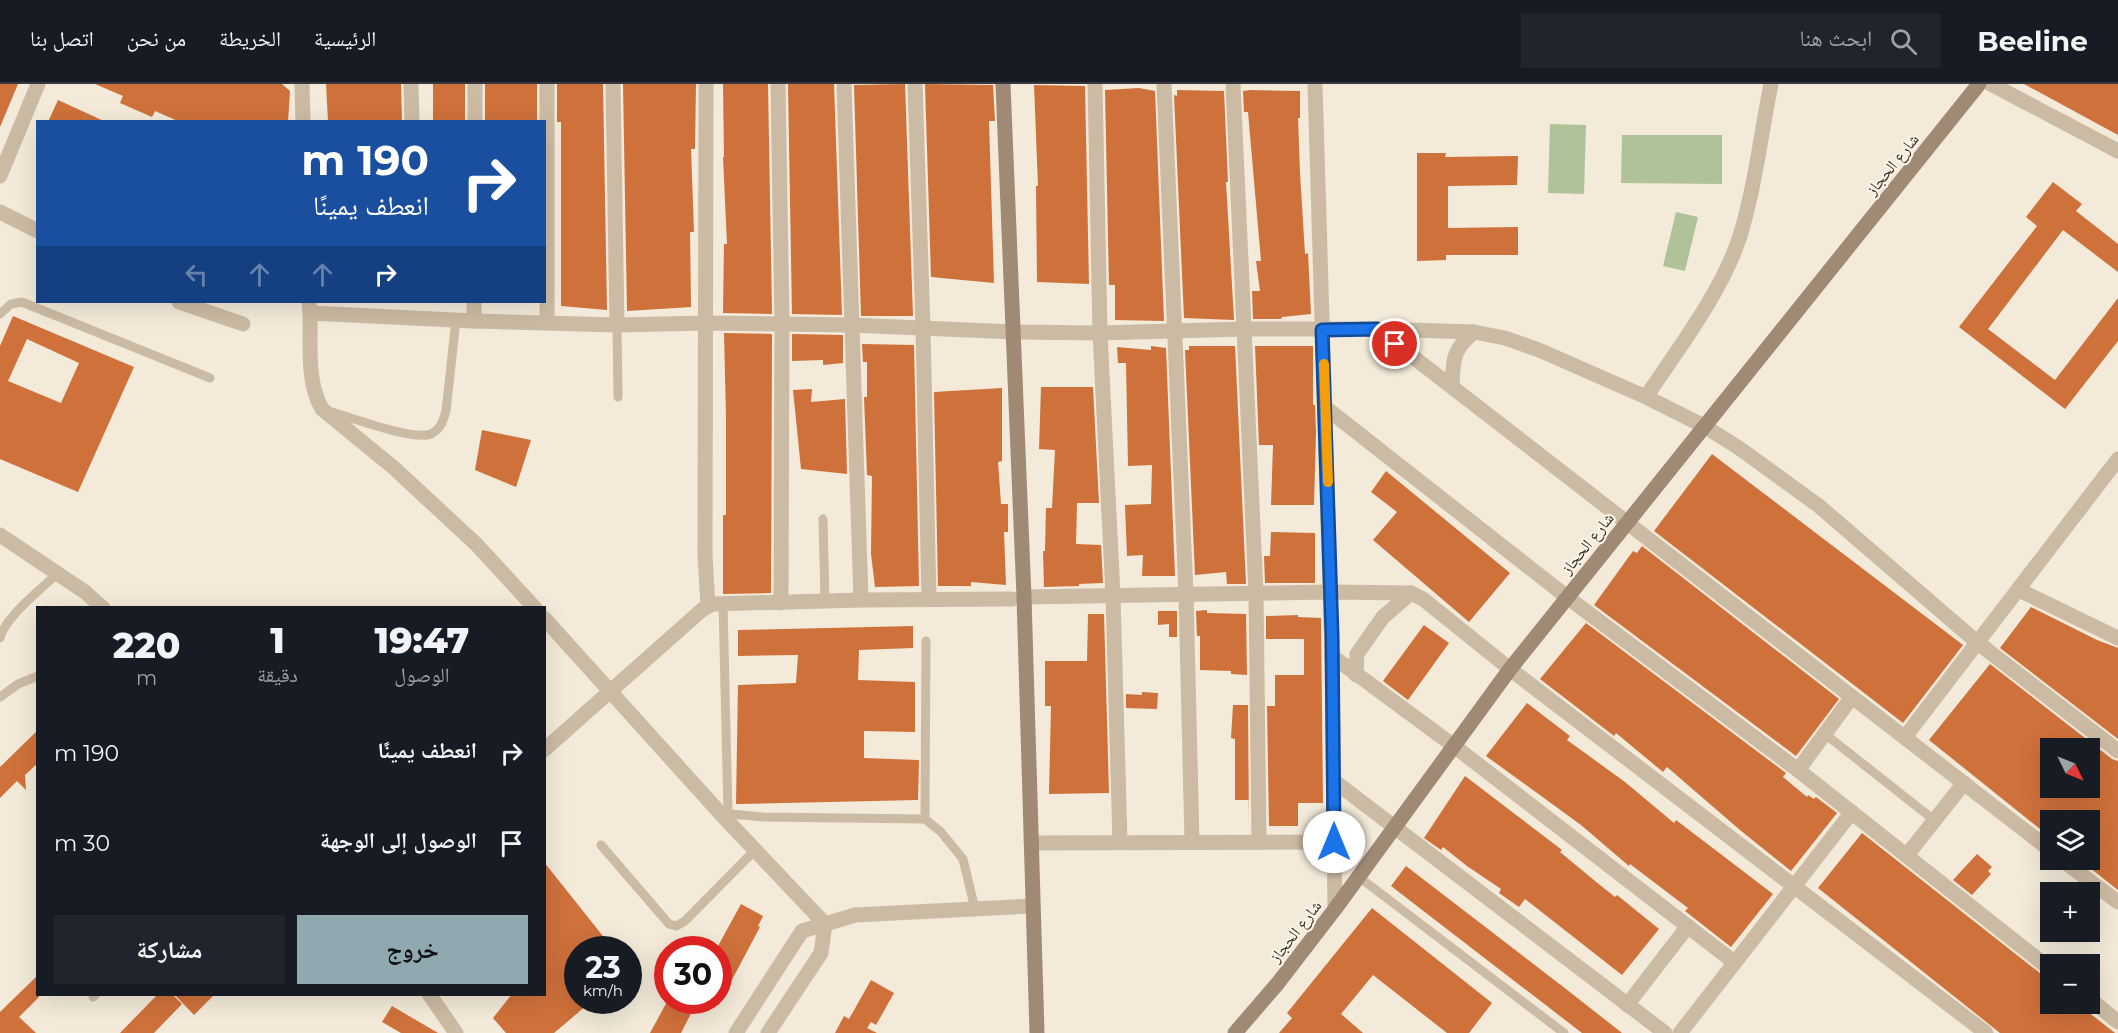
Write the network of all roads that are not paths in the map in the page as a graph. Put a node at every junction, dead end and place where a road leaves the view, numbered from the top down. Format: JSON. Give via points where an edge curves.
{"nodes":[{"id":1,"x":38,"y":84,"type":"edge"},
{"id":2,"x":302,"y":84,"type":"edge"},
{"id":3,"x":411,"y":84,"type":"edge"},
{"id":4,"x":475,"y":84,"type":"edge"},
{"id":5,"x":547,"y":84,"type":"edge"},
{"id":6,"x":613,"y":84,"type":"edge"},
{"id":7,"x":706,"y":84,"type":"edge"},
{"id":8,"x":778,"y":84,"type":"edge"},
{"id":9,"x":844,"y":84,"type":"edge"},
{"id":10,"x":915,"y":84,"type":"edge"},
{"id":11,"x":1003,"y":84,"type":"edge"},
{"id":12,"x":1095,"y":84,"type":"edge"},
{"id":13,"x":1164,"y":84,"type":"edge"},
{"id":14,"x":1233,"y":84,"type":"edge"},
{"id":15,"x":1314,"y":84,"type":"edge"},
{"id":16,"x":1771,"y":84,"type":"edge"},
{"id":17,"x":1979,"y":84,"type":"edge"},
{"id":18,"x":1991,"y":84,"type":"edge"},
{"id":19,"x":303,"y":120,"type":"edge"},
{"id":20,"x":412,"y":120,"type":"edge"},
{"id":21,"x":475,"y":120,"type":"edge"},
{"id":22,"x":2118,"y":151,"type":"edge"},
{"id":23,"x":0,"y":176,"type":"edge"},
{"id":24,"x":0,"y":212,"type":"edge"},
{"id":25,"x":36,"y":230,"type":"edge"},
{"id":26,"x":182,"y":303,"type":"edge"},
{"id":27,"x":474,"y":303,"type":"edge"},
{"id":28,"x":310,"y":307,"type":"edge"},
{"id":29,"x":0,"y":314,"type":"edge"},
{"id":30,"x":456,"y":320,"type":"junction"},
{"id":31,"x":474,"y":321,"type":"junction"},
{"id":32,"x":547,"y":323,"type":"junction"},
{"id":33,"x":706,"y":323,"type":"junction"},
{"id":34,"x":243,"y":324,"type":"dead end"},
{"id":35,"x":782,"y":324,"type":"junction"},
{"id":36,"x":617,"y":325,"type":"junction"},
{"id":37,"x":851,"y":325,"type":"junction"},
{"id":38,"x":923,"y":328,"type":"junction"},
{"id":39,"x":1243,"y":329,"type":"junction"},
{"id":40,"x":1377,"y":329,"type":"junction"},
{"id":41,"x":1322,"y":330,"type":"junction"},
{"id":42,"x":1174,"y":331,"type":"junction"},
{"id":43,"x":1014,"y":332,"type":"junction"},
{"id":44,"x":1473,"y":332,"type":"junction"},
{"id":45,"x":1100,"y":333,"type":"junction"},
{"id":46,"x":210,"y":378,"type":"dead end"},
{"id":47,"x":1452,"y":387,"type":"junction"},
{"id":48,"x":618,"y":397,"type":"dead end"},
{"id":49,"x":1646,"y":398,"type":"junction"},
{"id":50,"x":1326,"y":408,"type":"junction"},
{"id":51,"x":322,"y":409,"type":"junction"},
{"id":52,"x":1704,"y":426,"type":"junction"},
{"id":53,"x":2118,"y":459,"type":"edge"},
{"id":54,"x":823,"y":519,"type":"dead end"},
{"id":55,"x":1626,"y":523,"type":"junction"},
{"id":56,"x":0,"y":535,"type":"edge"},
{"id":57,"x":58,"y":573,"type":"junction"},
{"id":58,"x":2019,"y":590,"type":"junction"},
{"id":59,"x":1331,"y":592,"type":"junction"},
{"id":60,"x":1256,"y":593,"type":"junction"},
{"id":61,"x":1411,"y":593,"type":"junction"},
{"id":62,"x":1186,"y":594,"type":"junction"},
{"id":63,"x":1113,"y":595,"type":"junction"},
{"id":64,"x":1567,"y":597,"type":"junction"},
{"id":65,"x":1018,"y":598,"type":"junction"},
{"id":66,"x":929,"y":599,"type":"junction"},
{"id":67,"x":861,"y":600,"type":"junction"},
{"id":68,"x":825,"y":601,"type":"junction"},
{"id":69,"x":781,"y":603,"type":"junction"},
{"id":70,"x":715,"y":605,"type":"junction"},
{"id":71,"x":101,"y":606,"type":"edge"},
{"id":72,"x":533,"y":606,"type":"edge"},
{"id":73,"x":546,"y":620,"type":"edge"},
{"id":74,"x":0,"y":638,"type":"edge"},
{"id":75,"x":2118,"y":638,"type":"edge"},
{"id":76,"x":926,"y":641,"type":"dead end"},
{"id":77,"x":1978,"y":643,"type":"junction"},
{"id":78,"x":1332,"y":656,"type":"junction"},
{"id":79,"x":1509,"y":669,"type":"junction"},
{"id":80,"x":1356,"y":675,"type":"junction"},
{"id":81,"x":36,"y":677,"type":"edge"},
{"id":82,"x":612,"y":691,"type":"junction"},
{"id":83,"x":0,"y":697,"type":"edge"},
{"id":84,"x":1852,"y":697,"type":"junction"},
{"id":85,"x":1825,"y":734,"type":"junction"},
{"id":86,"x":1905,"y":736,"type":"junction"},
{"id":87,"x":1454,"y":746,"type":"junction"},
{"id":88,"x":546,"y":748,"type":"edge"},
{"id":89,"x":2118,"y":751,"type":"edge"},
{"id":90,"x":1798,"y":770,"type":"junction"},
{"id":91,"x":1334,"y":781,"type":"junction"},
{"id":92,"x":1964,"y":783,"type":"junction"},
{"id":93,"x":1852,"y":812,"type":"junction"},
{"id":94,"x":724,"y":813,"type":"junction"},
{"id":95,"x":925,"y":819,"type":"junction"},
{"id":96,"x":1934,"y":820,"type":"junction"},
{"id":97,"x":1394,"y":827,"type":"junction"},
{"id":98,"x":1120,"y":842,"type":"junction"},
{"id":99,"x":1192,"y":842,"type":"junction"},
{"id":100,"x":1260,"y":842,"type":"junction"},
{"id":101,"x":1334,"y":842,"type":"junction"},
{"id":102,"x":2040,"y":842,"type":"edge"},
{"id":103,"x":1031,"y":843,"type":"junction"},
{"id":104,"x":601,"y":845,"type":"dead end"},
{"id":105,"x":755,"y":850,"type":"junction"},
{"id":106,"x":1907,"y":855,"type":"junction"},
{"id":107,"x":2075,"y":870,"type":"edge"},
{"id":108,"x":1359,"y":876,"type":"junction"},
{"id":109,"x":1794,"y":885,"type":"junction"},
{"id":110,"x":2118,"y":902,"type":"edge"},
{"id":111,"x":1032,"y":906,"type":"junction"},
{"id":112,"x":975,"y":909,"type":"junction"},
{"id":113,"x":1335,"y":909,"type":"junction"},
{"id":114,"x":825,"y":924,"type":"junction"},
{"id":115,"x":1688,"y":926,"type":"junction"},
{"id":116,"x":2040,"y":961,"type":"edge"},
{"id":117,"x":1734,"y":962,"type":"junction"},
{"id":118,"x":430,"y":996,"type":"edge"},
{"id":119,"x":1627,"y":1005,"type":"junction"},
{"id":120,"x":2100,"y":1007,"type":"edge"},
{"id":121,"x":2118,"y":1022,"type":"edge"},
{"id":122,"x":450,"y":1031,"type":"edge"},
{"id":123,"x":736,"y":1033,"type":"edge"},
{"id":124,"x":768,"y":1033,"type":"edge"},
{"id":125,"x":1037,"y":1033,"type":"edge"},
{"id":126,"x":1235,"y":1033,"type":"edge"},
{"id":127,"x":1564,"y":1033,"type":"edge"},
{"id":128,"x":1665,"y":1033,"type":"edge"},
{"id":129,"x":1680,"y":1033,"type":"edge"},
{"id":130,"x":1986,"y":1033,"type":"edge"}],
"edges":[{"from":1,"to":23,"type":"street"},
{"from":2,"to":19,"type":"street"},
{"from":3,"to":20,"type":"street"},
{"from":4,"to":21,"type":"street"},
{"from":5,"to":32,"type":"street"},
{"from":6,"to":36,"type":"street"},
{"from":7,"to":33,"type":"street"},
{"from":8,"to":35,"type":"street"},
{"from":9,"to":37,"type":"street"},
{"from":10,"to":38,"type":"street"},
{"from":11,"to":43,"type":"main road"},
{"from":12,"to":45,"type":"street"},
{"from":13,"to":42,"type":"street"},
{"from":14,"to":39,"type":"street"},
{"from":15,"to":41,"type":"street"},
{"from":16,"to":49,"type":"street","via":[[1739,238],[1696,323]]},
{"from":17,"to":52,"type":"main road","name":"شارع الحجاز"},
{"from":18,"to":22,"type":"street"},
{"from":24,"to":25,"type":"street"},
{"from":26,"to":34,"type":"street"},
{"from":27,"to":31,"type":"street"},
{"from":28,"to":30,"type":"street"},
{"from":28,"to":51,"type":"street","via":[[311,377]]},
{"from":29,"to":46,"type":"lane","via":[[11,304],[22,302]]},
{"from":30,"to":31,"type":"street"},
{"from":30,"to":51,"type":"lane","via":[[446,411],[438,430],[428,435],[409,435]]},
{"from":31,"to":32,"type":"street"},
{"from":32,"to":36,"type":"street"},
{"from":33,"to":35,"type":"street"},
{"from":33,"to":36,"type":"street"},
{"from":33,"to":70,"type":"street","via":[[705,555]]},
{"from":35,"to":37,"type":"street"},
{"from":35,"to":69,"type":"street"},
{"from":36,"to":48,"type":"lane"},
{"from":37,"to":38,"type":"street"},
{"from":37,"to":67,"type":"street"},
{"from":38,"to":43,"type":"street"},
{"from":38,"to":66,"type":"street"},
{"from":39,"to":41,"type":"street"},
{"from":39,"to":42,"type":"street"},
{"from":39,"to":60,"type":"street"},
{"from":40,"to":41,"type":"street"},
{"from":40,"to":44,"type":"street"},
{"from":40,"to":47,"type":"street"},
{"from":41,"to":50,"type":"street"},
{"from":42,"to":45,"type":"street"},
{"from":42,"to":62,"type":"street"},
{"from":43,"to":45,"type":"street"},
{"from":43,"to":65,"type":"main road"},
{"from":44,"to":47,"type":"street","via":[[1457,348]]},
{"from":44,"to":49,"type":"street","via":[[1539,350]]},
{"from":45,"to":63,"type":"street"},
{"from":47,"to":55,"type":"street"},
{"from":49,"to":52,"type":"street"},
{"from":50,"to":59,"type":"street"},
{"from":50,"to":64,"type":"street"},
{"from":51,"to":72,"type":"street","via":[[394,468],[476,544]]},
{"from":52,"to":55,"type":"main road","name":"شارع الحجاز"},
{"from":52,"to":77,"type":"street","via":[[1819,506]]},
{"from":53,"to":58,"type":"street"},
{"from":54,"to":68,"type":"lane"},
{"from":55,"to":64,"type":"main road","name":"شارع الحجاز"},
{"from":55,"to":84,"type":"street"},
{"from":56,"to":57,"type":"street"},
{"from":57,"to":71,"type":"street"},
{"from":57,"to":74,"type":"lane","via":[[12,618]]},
{"from":58,"to":75,"type":"street"},
{"from":58,"to":77,"type":"street"},
{"from":59,"to":60,"type":"street"},
{"from":59,"to":61,"type":"street"},
{"from":59,"to":78,"type":"street"},
{"from":60,"to":62,"type":"street"},
{"from":60,"to":100,"type":"street"},
{"from":61,"to":79,"type":"street"},
{"from":61,"to":80,"type":"street","via":[[1383,616],[1357,654]]},
{"from":62,"to":63,"type":"street"},
{"from":62,"to":99,"type":"street"},
{"from":63,"to":65,"type":"street"},
{"from":63,"to":98,"type":"street"},
{"from":64,"to":79,"type":"main road","name":"شارع الحجاز"},
{"from":64,"to":90,"type":"street"},
{"from":65,"to":66,"type":"street"},
{"from":65,"to":103,"type":"main road"},
{"from":66,"to":67,"type":"street"},
{"from":67,"to":68,"type":"street"},
{"from":68,"to":69,"type":"street"},
{"from":69,"to":70,"type":"street"},
{"from":70,"to":82,"type":"street"},
{"from":70,"to":94,"type":"lane"},
{"from":73,"to":82,"type":"street"},
{"from":76,"to":95,"type":"lane"},
{"from":77,"to":86,"type":"street"},
{"from":77,"to":89,"type":"street"},
{"from":78,"to":80,"type":"street"},
{"from":78,"to":91,"type":"street"},
{"from":79,"to":87,"type":"main road","name":"شارع الحجاز"},
{"from":79,"to":109,"type":"street"},
{"from":80,"to":87,"type":"street"},
{"from":81,"to":83,"type":"lane"},
{"from":82,"to":88,"type":"street"},
{"from":82,"to":94,"type":"street"},
{"from":84,"to":85,"type":"street"},
{"from":84,"to":86,"type":"street"},
{"from":85,"to":90,"type":"street"},
{"from":85,"to":96,"type":"lane"},
{"from":86,"to":92,"type":"street"},
{"from":87,"to":97,"type":"main road","name":"شارع الحجاز"},
{"from":87,"to":115,"type":"street"},
{"from":90,"to":93,"type":"street"},
{"from":91,"to":97,"type":"street"},
{"from":91,"to":101,"type":"street"},
{"from":92,"to":96,"type":"street"},
{"from":92,"to":102,"type":"street"},
{"from":93,"to":106,"type":"street"},
{"from":93,"to":109,"type":"street"},
{"from":94,"to":95,"type":"lane"},
{"from":94,"to":105,"type":"street"},
{"from":95,"to":112,"type":"lane","via":[[963,859]]},
{"from":96,"to":106,"type":"street"},
{"from":97,"to":108,"type":"main road","name":"شارع الحجاز"},
{"from":97,"to":119,"type":"street"},
{"from":98,"to":99,"type":"street"},
{"from":98,"to":103,"type":"street"},
{"from":99,"to":100,"type":"street"},
{"from":100,"to":101,"type":"street"},
{"from":101,"to":113,"type":"street"},
{"from":103,"to":111,"type":"main road"},
{"from":104,"to":105,"type":"lane","via":[[669,924],[676,926]]},
{"from":105,"to":114,"type":"street"},
{"from":106,"to":116,"type":"street"},
{"from":107,"to":110,"type":"street"},
{"from":108,"to":113,"type":"main road","name":"شارع الحجاز"},
{"from":108,"to":127,"type":"lane"},
{"from":109,"to":117,"type":"street"},
{"from":109,"to":130,"type":"street"},
{"from":111,"to":112,"type":"street"},
{"from":111,"to":125,"type":"main road"},
{"from":112,"to":114,"type":"street","via":[[855,915]]},
{"from":113,"to":126,"type":"main road","name":"شارع الحجاز"},
{"from":114,"to":123,"type":"street","via":[[802,931]]},
{"from":114,"to":124,"type":"street","via":[[821,953]]},
{"from":115,"to":117,"type":"street"},
{"from":115,"to":119,"type":"street"},
{"from":117,"to":129,"type":"street"},
{"from":118,"to":122,"type":"street"},
{"from":119,"to":128,"type":"street"},
{"from":120,"to":121,"type":"street"}]}
